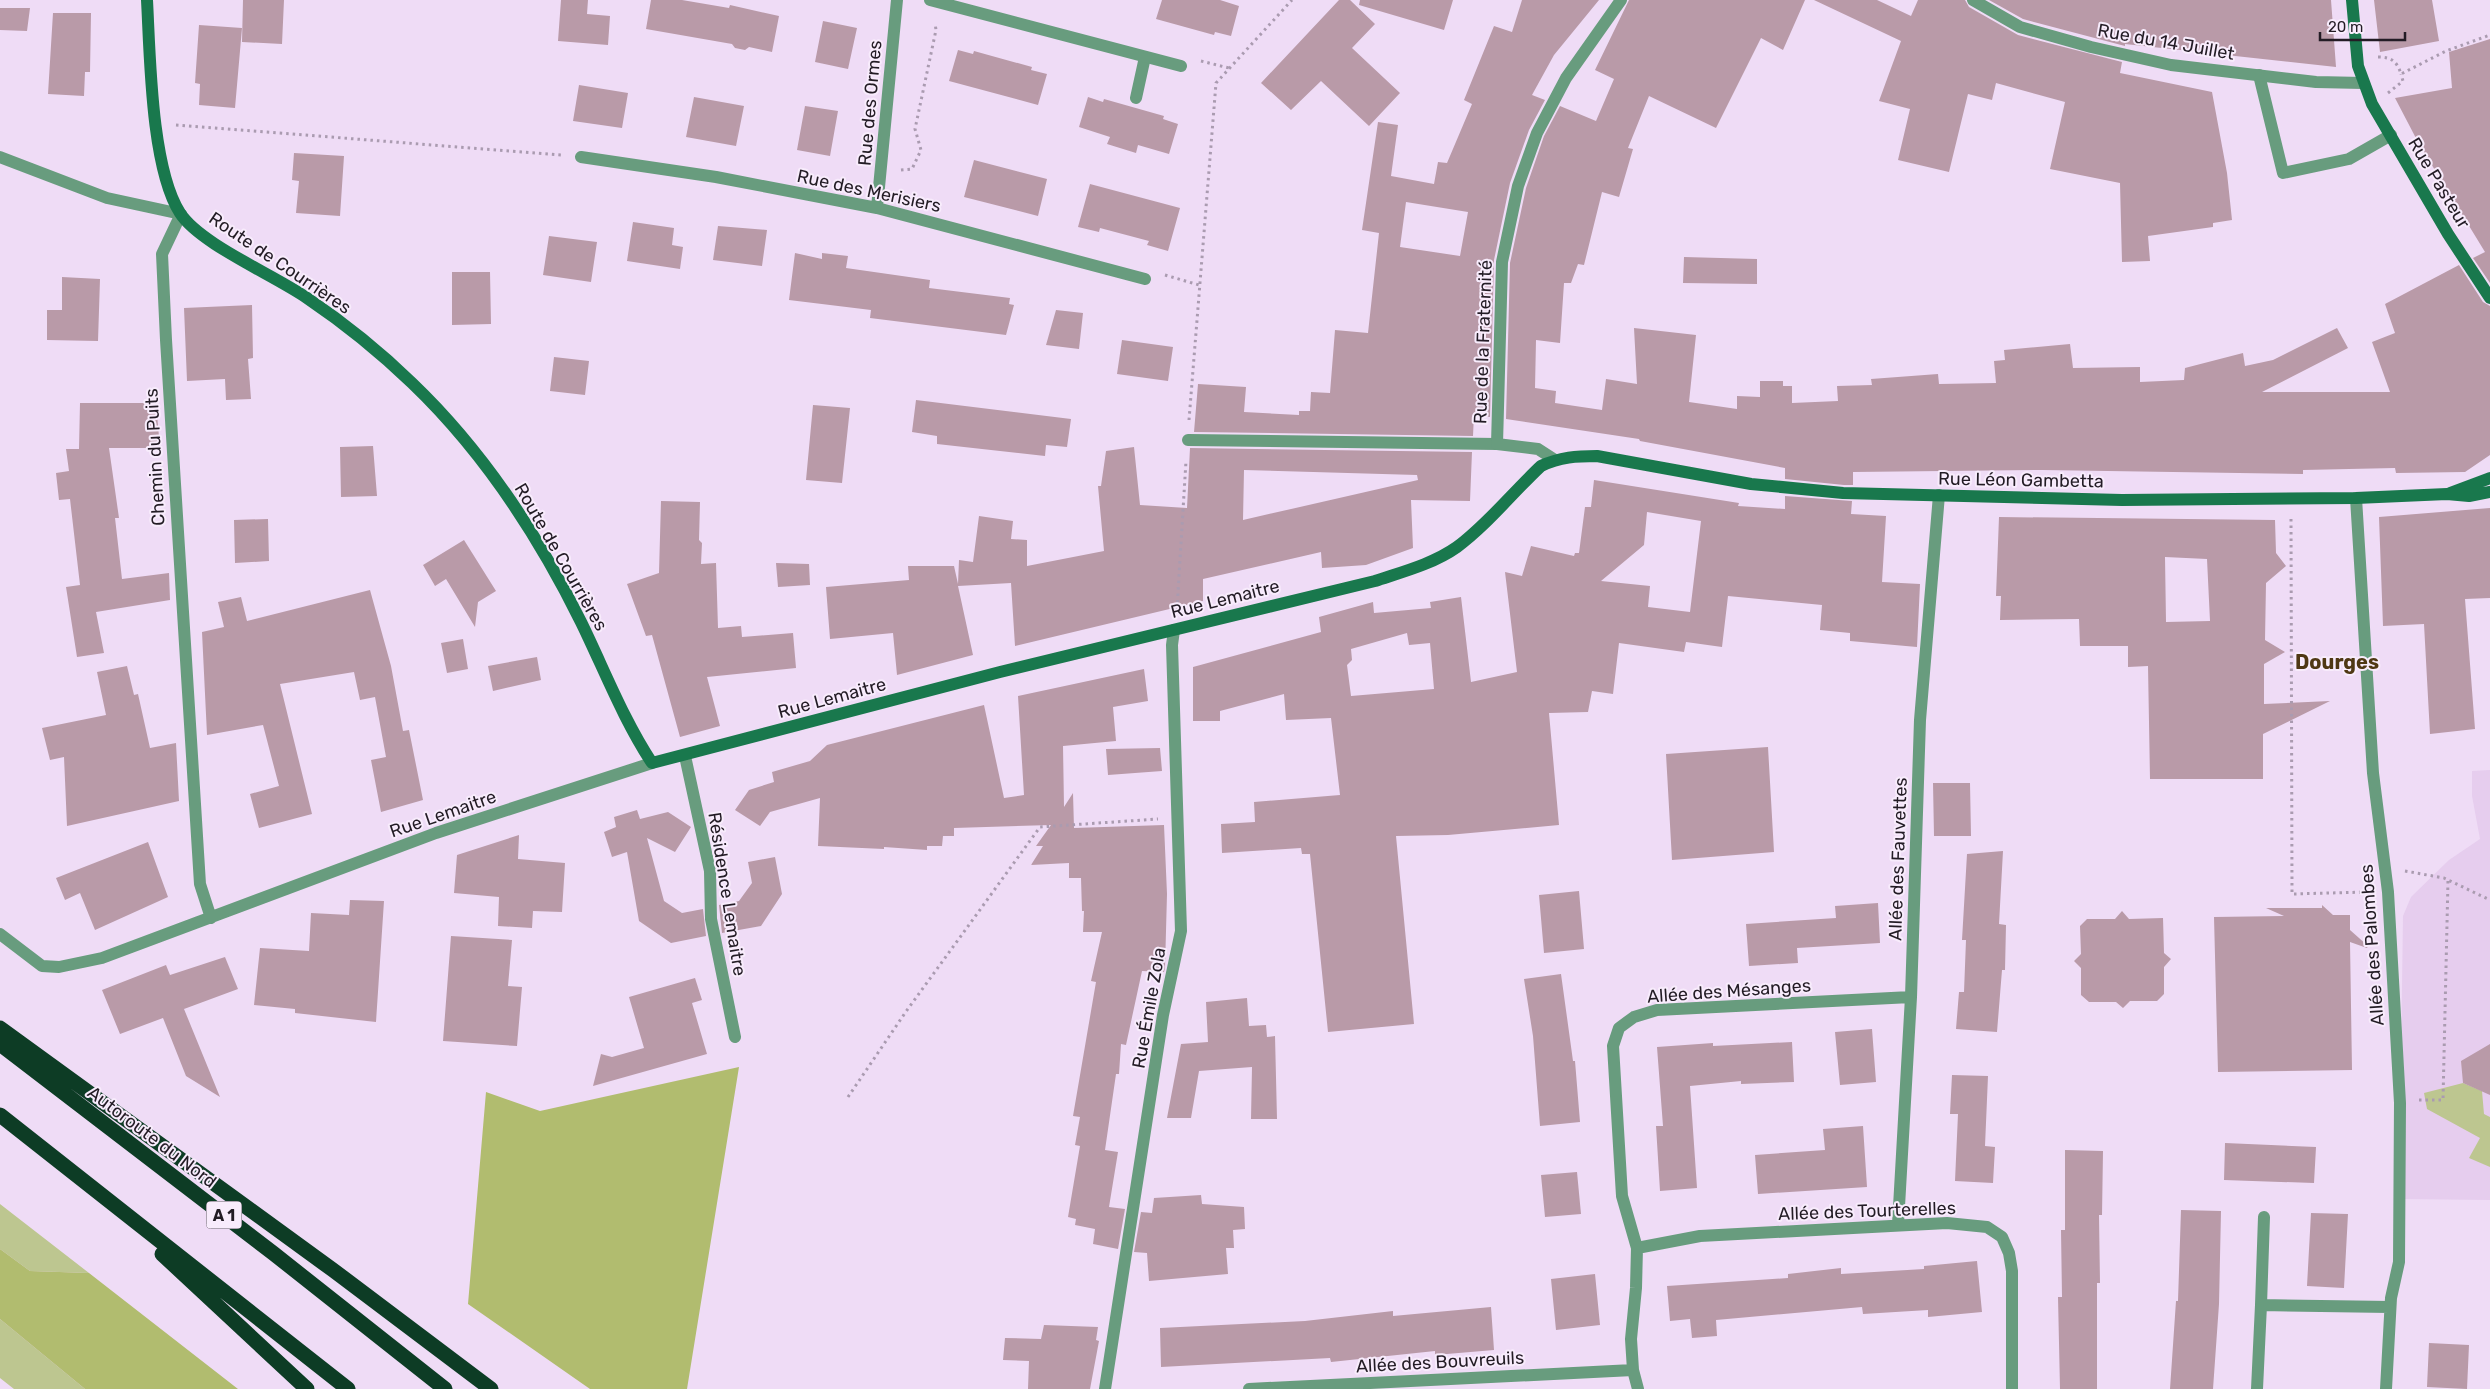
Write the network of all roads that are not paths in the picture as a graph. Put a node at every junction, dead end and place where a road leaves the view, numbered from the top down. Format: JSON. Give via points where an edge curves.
{"nodes":[{"id":1,"x":147,"y":0,"type":"edge"},
{"id":2,"x":897,"y":0,"type":"edge"},
{"id":3,"x":932,"y":0,"type":"edge"},
{"id":4,"x":1622,"y":0,"type":"edge"},
{"id":5,"x":1973,"y":0,"type":"edge"},
{"id":6,"x":2352,"y":0,"type":"edge"},
{"id":7,"x":1145,"y":57,"type":"junction"},
{"id":8,"x":1181,"y":66,"type":"road end"},
{"id":9,"x":2259,"y":75,"type":"junction"},
{"id":10,"x":2363,"y":83,"type":"junction"},
{"id":11,"x":1136,"y":98,"type":"dead end"},
{"id":12,"x":2391,"y":135,"type":"junction"},
{"id":13,"x":581,"y":157,"type":"road end"},
{"id":14,"x":0,"y":158,"type":"edge"},
{"id":15,"x":877,"y":208,"type":"junction"},
{"id":16,"x":181,"y":214,"type":"junction"},
{"id":17,"x":1145,"y":279,"type":"road end"},
{"id":18,"x":2490,"y":298,"type":"edge"},
{"id":19,"x":1188,"y":440,"type":"road end"},
{"id":20,"x":1497,"y":444,"type":"junction"},
{"id":21,"x":1597,"y":456,"type":"joint"},
{"id":22,"x":1555,"y":460,"type":"junction"},
{"id":23,"x":2490,"y":478,"type":"edge"},
{"id":24,"x":2490,"y":492,"type":"edge"},
{"id":25,"x":2447,"y":494,"type":"junction"},
{"id":26,"x":1939,"y":495,"type":"junction"},
{"id":27,"x":2356,"y":498,"type":"junction"},
{"id":28,"x":1174,"y":630,"type":"junction"},
{"id":29,"x":685,"y":756,"type":"junction"},
{"id":30,"x":652,"y":764,"type":"junction"},
{"id":31,"x":211,"y":918,"type":"junction"},
{"id":32,"x":0,"y":934,"type":"edge"},
{"id":33,"x":1911,"y":997,"type":"junction"},
{"id":34,"x":0,"y":1028,"type":"edge"},
{"id":35,"x":734,"y":1037,"type":"dead end"},
{"id":36,"x":0,"y":1044,"type":"edge"},
{"id":37,"x":0,"y":1115,"type":"edge"},
{"id":38,"x":88,"y":1184,"type":"junction"},
{"id":39,"x":2264,"y":1217,"type":"dead end"},
{"id":40,"x":1898,"y":1224,"type":"junction"},
{"id":41,"x":1637,"y":1248,"type":"junction"},
{"id":42,"x":2261,"y":1305,"type":"junction"},
{"id":43,"x":2390,"y":1307,"type":"junction"},
{"id":44,"x":1633,"y":1370,"type":"junction"},
{"id":45,"x":307,"y":1389,"type":"edge"},
{"id":46,"x":348,"y":1389,"type":"edge"},
{"id":47,"x":445,"y":1389,"type":"edge"},
{"id":48,"x":491,"y":1389,"type":"edge"},
{"id":49,"x":1105,"y":1389,"type":"edge"},
{"id":50,"x":1249,"y":1389,"type":"edge"},
{"id":51,"x":1638,"y":1389,"type":"edge"},
{"id":52,"x":2012,"y":1389,"type":"edge"},
{"id":53,"x":2257,"y":1389,"type":"edge"},
{"id":54,"x":2386,"y":1389,"type":"edge"}],
"edges":[{"from":1,"to":16,"type":"street","via":[[156,123],[164,171]]},
{"from":2,"to":15,"type":"street","name":"Rue des Ormes"},
{"from":3,"to":7,"type":"street"},
{"from":4,"to":20,"type":"street","name":"Rue de la Fraternité","via":[[1566,78],[1538,133],[1518,186],[1502,262]]},
{"from":5,"to":9,"type":"street","name":"Rue du 14 Juillet","via":[[2020,27],[2090,47],[2171,65]]},
{"from":6,"to":10,"type":"street","name":"Rue Pasteur","via":[[2357,60]]},
{"from":7,"to":8,"type":"street"},
{"from":7,"to":11,"type":"street"},
{"from":9,"to":10,"type":"street","name":"Rue du 14 Juillet","via":[[2316,82]]},
{"from":9,"to":12,"type":"street","via":[[2283,173],[2349,159]]},
{"from":10,"to":12,"type":"street","name":"Rue Pasteur"},
{"from":12,"to":18,"type":"street","name":"Rue Pasteur","via":[[2448,234]]},
{"from":13,"to":15,"type":"street","name":"Rue des Merisiers","via":[[716,177]]},
{"from":14,"to":16,"type":"street","via":[[107,198]]},
{"from":15,"to":17,"type":"street","name":"Rue des Merisiers"},
{"from":16,"to":30,"type":"street","name":"Route de Courrières","via":[[208,240],[307,297],[361,339],[412,383],[463,437],[508,496],[538,544],[580,619],[633,734]]},
{"from":16,"to":31,"type":"street","name":"Chemin du Puits","via":[[162,254],[200,884]]},
{"from":19,"to":20,"type":"street"},
{"from":20,"to":22,"type":"street","name":"Rue de la Fraternité","via":[[1538,449]]},
{"from":21,"to":22,"type":"street","name":"Rue Lemaitre"},
{"from":21,"to":26,"type":"street","name":"Rue Léon Gambetta","via":[[1750,484],[1843,493]]},
{"from":22,"to":28,"type":"street","name":"Rue Lemaitre","via":[[1541,466],[1457,547],[1438,558],[1374,581]]},
{"from":23,"to":25,"type":"street","name":"Rue Léon Gambetta"},
{"from":24,"to":25,"type":"street","name":"Rue Léon Gambetta","via":[[2469,496]]},
{"from":25,"to":27,"type":"street","name":"Rue Léon Gambetta"},
{"from":26,"to":27,"type":"street","name":"Rue Léon Gambetta","via":[[2122,500]]},
{"from":26,"to":33,"type":"street","name":"Allée des Fauvettes","via":[[1920,720]]},
{"from":27,"to":43,"type":"street","name":"Allée des Palombes","via":[[2373,773],[2388,892],[2400,1119],[2399,1262]]},
{"from":28,"to":29,"type":"street","name":"Rue Lemaitre","via":[[972,679]]},
{"from":28,"to":49,"type":"street","name":"Rue Émile Zola","via":[[1182,931],[1163,1015]]},
{"from":29,"to":30,"type":"street","name":"Rue Lemaitre"},
{"from":29,"to":35,"type":"street","name":"Résidence Lemaitre","via":[[710,871],[711,919]]},
{"from":30,"to":31,"type":"street","name":"Rue Lemaitre","via":[[436,833]]},
{"from":31,"to":32,"type":"street","name":"Rue Lemaitre","via":[[102,958],[59,967],[42,966]]},
{"from":33,"to":40,"type":"street","name":"Allée des Fauvettes"},
{"from":33,"to":41,"type":"street","name":"Allée des Mésanges","via":[[1657,1010],[1634,1017],[1619,1028],[1613,1046],[1622,1196]]},
{"from":34,"to":48,"type":"highway","via":[[334,1270]]},
{"from":36,"to":47,"type":"highway","name":"Autoroute du Nord","number":"A 1"},
{"from":37,"to":38,"type":"highway"},
{"from":38,"to":45,"type":"highway"},
{"from":38,"to":46,"type":"highway"},
{"from":39,"to":42,"type":"street"},
{"from":40,"to":41,"type":"street","name":"Allée des Tourterelles","via":[[1700,1236]]},
{"from":40,"to":52,"type":"street","name":"Allée des Tourterelles","via":[[1947,1223],[1987,1227],[2002,1237],[2012,1271]]},
{"from":41,"to":44,"type":"street","name":"Allée des Mésanges","via":[[1631,1339]]},
{"from":42,"to":43,"type":"street"},
{"from":42,"to":53,"type":"street"},
{"from":43,"to":54,"type":"street","name":"Allée des Palombes"},
{"from":44,"to":50,"type":"street","name":"Allée des Bouvreuils"},
{"from":44,"to":51,"type":"street","name":"Allée des Mésanges"}]}
